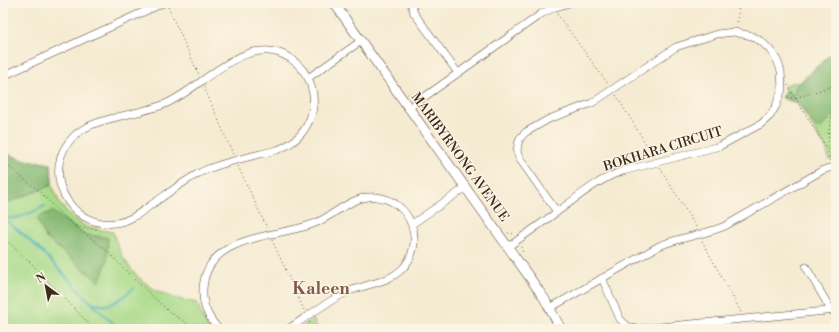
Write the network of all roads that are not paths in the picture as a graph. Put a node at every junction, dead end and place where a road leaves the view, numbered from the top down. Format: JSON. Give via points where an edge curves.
{"nodes":[{"id":1,"x":163,"y":3,"type":"edge"},
{"id":2,"x":334,"y":3,"type":"edge"},
{"id":3,"x":411,"y":3,"type":"edge"},
{"id":4,"x":569,"y":3,"type":"edge"},
{"id":5,"x":361,"y":41,"type":"junction"},
{"id":6,"x":458,"y":73,"type":"junction"},
{"id":7,"x":3,"y":76,"type":"edge"},
{"id":8,"x":308,"y":78,"type":"junction"},
{"id":9,"x":409,"y":108,"type":"junction"},
{"id":10,"x":834,"y":168,"type":"edge"},
{"id":11,"x":466,"y":188,"type":"junction"},
{"id":12,"x":557,"y":212,"type":"junction"},
{"id":13,"x":412,"y":224,"type":"junction"},
{"id":14,"x":508,"y":247,"type":"junction"},
{"id":15,"x":806,"y":267,"type":"dead end"},
{"id":16,"x":602,"y":278,"type":"junction"},
{"id":17,"x":550,"y":308,"type":"junction"},
{"id":18,"x":833,"y":310,"type":"edge"},
{"id":19,"x":219,"y":329,"type":"edge"},
{"id":20,"x":288,"y":329,"type":"edge"},
{"id":21,"x":561,"y":329,"type":"edge"},
{"id":22,"x":638,"y":329,"type":"edge"}],
"edges":[{"from":1,"to":7,"type":"street"},
{"from":2,"to":5,"type":"street","name":"MARIBYRNONG AVENUE"},
{"from":3,"to":6,"type":"street","via":[[414,13]]},
{"from":4,"to":6,"type":"street","via":[[541,14]]},
{"from":5,"to":8,"type":"street"},
{"from":5,"to":9,"type":"street","name":"MARIBYRNONG AVENUE"},
{"from":6,"to":9,"type":"street"},
{"from":8,"to":8,"type":"street","via":[[298,64],[284,55],[268,50],[250,52],[169,102],[90,126],[70,140],[62,156],[59,179],[65,196],[76,211],[86,217],[103,223],[121,222],[132,218],[204,171],[288,145],[305,129],[312,113],[314,95]]},
{"from":9,"to":11,"type":"street","name":"MARIBYRNONG AVENUE"},
{"from":10,"to":16,"type":"street","via":[[823,170],[725,226],[664,243]]},
{"from":11,"to":13,"type":"street"},
{"from":11,"to":14,"type":"street","name":"MARIBYRNONG AVENUE"},
{"from":12,"to":12,"type":"street","name":"BOKHARA CIRCUIT","via":[[609,176],[713,148],[733,140],[766,120],[780,96],[782,77],[774,55],[757,39],[746,34],[717,34],[676,47],[592,103],[533,127],[523,135],[517,152]]},
{"from":12,"to":14,"type":"street","name":"BOKHARA CIRCUIT"},
{"from":13,"to":19,"type":"street","via":[[396,204],[381,198],[365,197],[311,225],[230,246],[212,262],[203,284],[205,308]]},
{"from":13,"to":20,"type":"street","via":[[413,250],[399,272],[390,278],[345,294]]},
{"from":14,"to":17,"type":"street","name":"MARIBYRNONG AVENUE"},
{"from":15,"to":18,"type":"street"},
{"from":16,"to":17,"type":"street"},
{"from":16,"to":22,"type":"street","via":[[620,319],[627,326]]},
{"from":17,"to":21,"type":"street","name":"MARIBYRNONG AVENUE"},
{"from":18,"to":22,"type":"street"}]}
